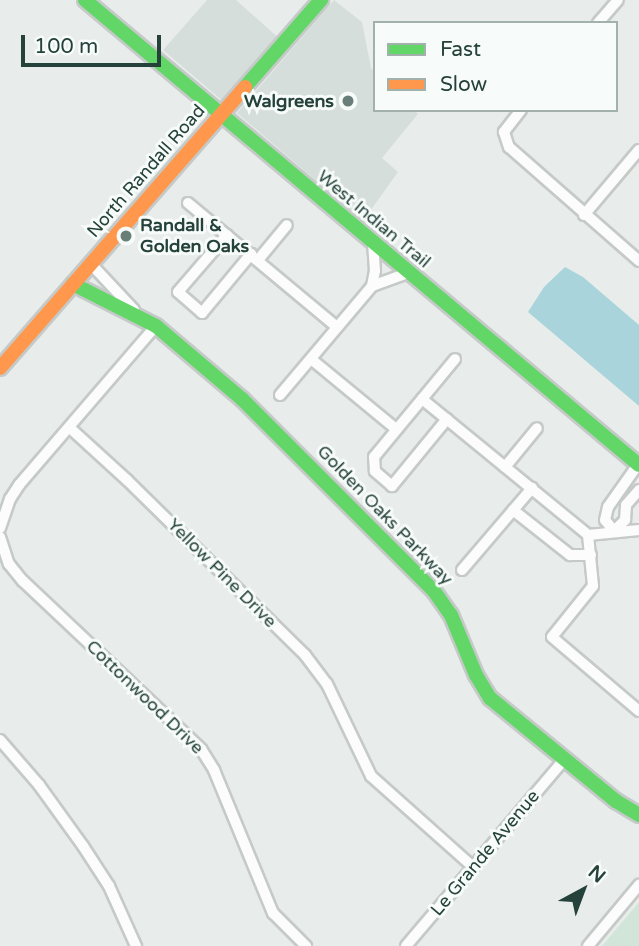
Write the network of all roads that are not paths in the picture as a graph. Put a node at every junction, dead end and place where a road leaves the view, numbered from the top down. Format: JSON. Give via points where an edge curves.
{"nodes":[{"id":1,"x":85,"y":0,"type":"edge"},
{"id":2,"x":321,"y":0,"type":"edge"},
{"id":3,"x":618,"y":0,"type":"edge"},
{"id":4,"x":600,"y":21,"type":"edge"},
{"id":5,"x":519,"y":112,"type":"edge"},
{"id":6,"x":221,"y":115,"type":"junction"},
{"id":7,"x":639,"y":150,"type":"edge"},
{"id":8,"x":188,"y":203,"type":"dead end"},
{"id":9,"x":584,"y":215,"type":"junction"},
{"id":10,"x":287,"y":225,"type":"dead end"},
{"id":11,"x":227,"y":234,"type":"junction"},
{"id":12,"x":373,"y":243,"type":"junction"},
{"id":13,"x":254,"y":257,"type":"junction"},
{"id":14,"x":639,"y":261,"type":"edge"},
{"id":15,"x":91,"y":264,"type":"junction"},
{"id":16,"x":408,"y":273,"type":"junction"},
{"id":17,"x":73,"y":285,"type":"junction"},
{"id":18,"x":372,"y":286,"type":"junction"},
{"id":19,"x":139,"y":316,"type":"junction"},
{"id":20,"x":156,"y":326,"type":"junction"},
{"id":21,"x":337,"y":327,"type":"junction"},
{"id":22,"x":311,"y":359,"type":"junction"},
{"id":23,"x":455,"y":359,"type":"dead end"},
{"id":24,"x":0,"y":368,"type":"edge"},
{"id":25,"x":280,"y":395,"type":"dead end"},
{"id":26,"x":422,"y":398,"type":"junction"},
{"id":27,"x":447,"y":419,"type":"junction"},
{"id":28,"x":70,"y":428,"type":"junction"},
{"id":29,"x":537,"y":428,"type":"dead end"},
{"id":30,"x":396,"y":429,"type":"junction"},
{"id":31,"x":639,"y":464,"type":"edge"},
{"id":32,"x":505,"y":467,"type":"junction"},
{"id":33,"x":532,"y":488,"type":"junction"},
{"id":34,"x":639,"y":490,"type":"edge"},
{"id":35,"x":513,"y":510,"type":"junction"},
{"id":36,"x":0,"y":528,"type":"edge"},
{"id":37,"x":639,"y":530,"type":"edge"},
{"id":38,"x":614,"y":531,"type":"junction"},
{"id":39,"x":588,"y":536,"type":"junction"},
{"id":40,"x":0,"y":537,"type":"edge"},
{"id":41,"x":591,"y":555,"type":"junction"},
{"id":42,"x":462,"y":570,"type":"dead end"},
{"id":43,"x":639,"y":711,"type":"edge"},
{"id":44,"x":0,"y":740,"type":"edge"},
{"id":45,"x":564,"y":760,"type":"junction"},
{"id":46,"x":639,"y":815,"type":"edge"},
{"id":47,"x":473,"y":867,"type":"junction"},
{"id":48,"x":639,"y":885,"type":"edge"},
{"id":49,"x":136,"y":946,"type":"edge"},
{"id":50,"x":306,"y":946,"type":"edge"},
{"id":51,"x":406,"y":946,"type":"edge"},
{"id":52,"x":588,"y":946,"type":"edge"}],
"edges":[{"from":1,"to":6,"type":"main road","name":"West Indian Trail"},
{"from":2,"to":6,"type":"main road","name":"North Randall Road"},
{"from":3,"to":4,"type":"street"},
{"from":5,"to":9,"type":"street","via":[[504,132],[505,142]]},
{"from":6,"to":12,"type":"main road","name":"West Indian Trail"},
{"from":6,"to":15,"type":"main road","name":"North Randall Road"},
{"from":7,"to":9,"type":"street"},
{"from":8,"to":11,"type":"street"},
{"from":9,"to":14,"type":"street"},
{"from":10,"to":13,"type":"street"},
{"from":11,"to":13,"type":"street"},
{"from":11,"to":13,"type":"street","via":[[178,292],[202,313]]},
{"from":12,"to":16,"type":"main road","name":"West Indian Trail"},
{"from":12,"to":18,"type":"street"},
{"from":13,"to":21,"type":"street"},
{"from":15,"to":17,"type":"main road","name":"North Randall Road"},
{"from":15,"to":19,"type":"street","name":"Golden Oaks Parkway"},
{"from":16,"to":18,"type":"street"},
{"from":16,"to":31,"type":"main road","name":"West Indian Trail"},
{"from":17,"to":19,"type":"main road","name":"Golden Oaks Parkway"},
{"from":17,"to":24,"type":"main road","name":"North Randall Road"},
{"from":18,"to":21,"type":"street"},
{"from":19,"to":20,"type":"main road","name":"Golden Oaks Parkway"},
{"from":20,"to":28,"type":"street"},
{"from":20,"to":45,"type":"main road","name":"Golden Oaks Parkway","via":[[242,399],[425,580],[451,615],[483,688]]},
{"from":21,"to":22,"type":"street"},
{"from":22,"to":25,"type":"street"},
{"from":22,"to":30,"type":"street"},
{"from":23,"to":26,"type":"street"},
{"from":26,"to":27,"type":"street"},
{"from":26,"to":30,"type":"street"},
{"from":27,"to":30,"type":"street","via":[[392,485],[375,471],[374,457]]},
{"from":27,"to":32,"type":"street"},
{"from":28,"to":36,"type":"street","via":[[9,499]]},
{"from":28,"to":47,"type":"street","name":"Yellow Pine Drive","via":[[305,655],[327,684],[371,776]]},
{"from":29,"to":32,"type":"street"},
{"from":31,"to":38,"type":"street","via":[[608,507],[605,520]]},
{"from":32,"to":33,"type":"street"},
{"from":33,"to":35,"type":"street"},
{"from":33,"to":39,"type":"street"},
{"from":34,"to":38,"type":"street","via":[[626,505],[625,520]]},
{"from":35,"to":41,"type":"street","via":[[570,555]]},
{"from":35,"to":42,"type":"street"},
{"from":37,"to":38,"type":"street"},
{"from":38,"to":39,"type":"street"},
{"from":39,"to":41,"type":"street"},
{"from":40,"to":50,"type":"street","name":"Cottonwood Drive","via":[[9,564],[23,580],[201,749],[273,913]]},
{"from":41,"to":43,"type":"street","via":[[592,591],[552,637]]},
{"from":44,"to":49,"type":"street","via":[[83,846],[109,886]]},
{"from":45,"to":46,"type":"main road","name":"Golden Oaks Parkway"},
{"from":45,"to":47,"type":"street","name":"Le Grande Avenue"},
{"from":47,"to":51,"type":"street","name":"Le Grande Avenue"},
{"from":48,"to":52,"type":"street"}]}
